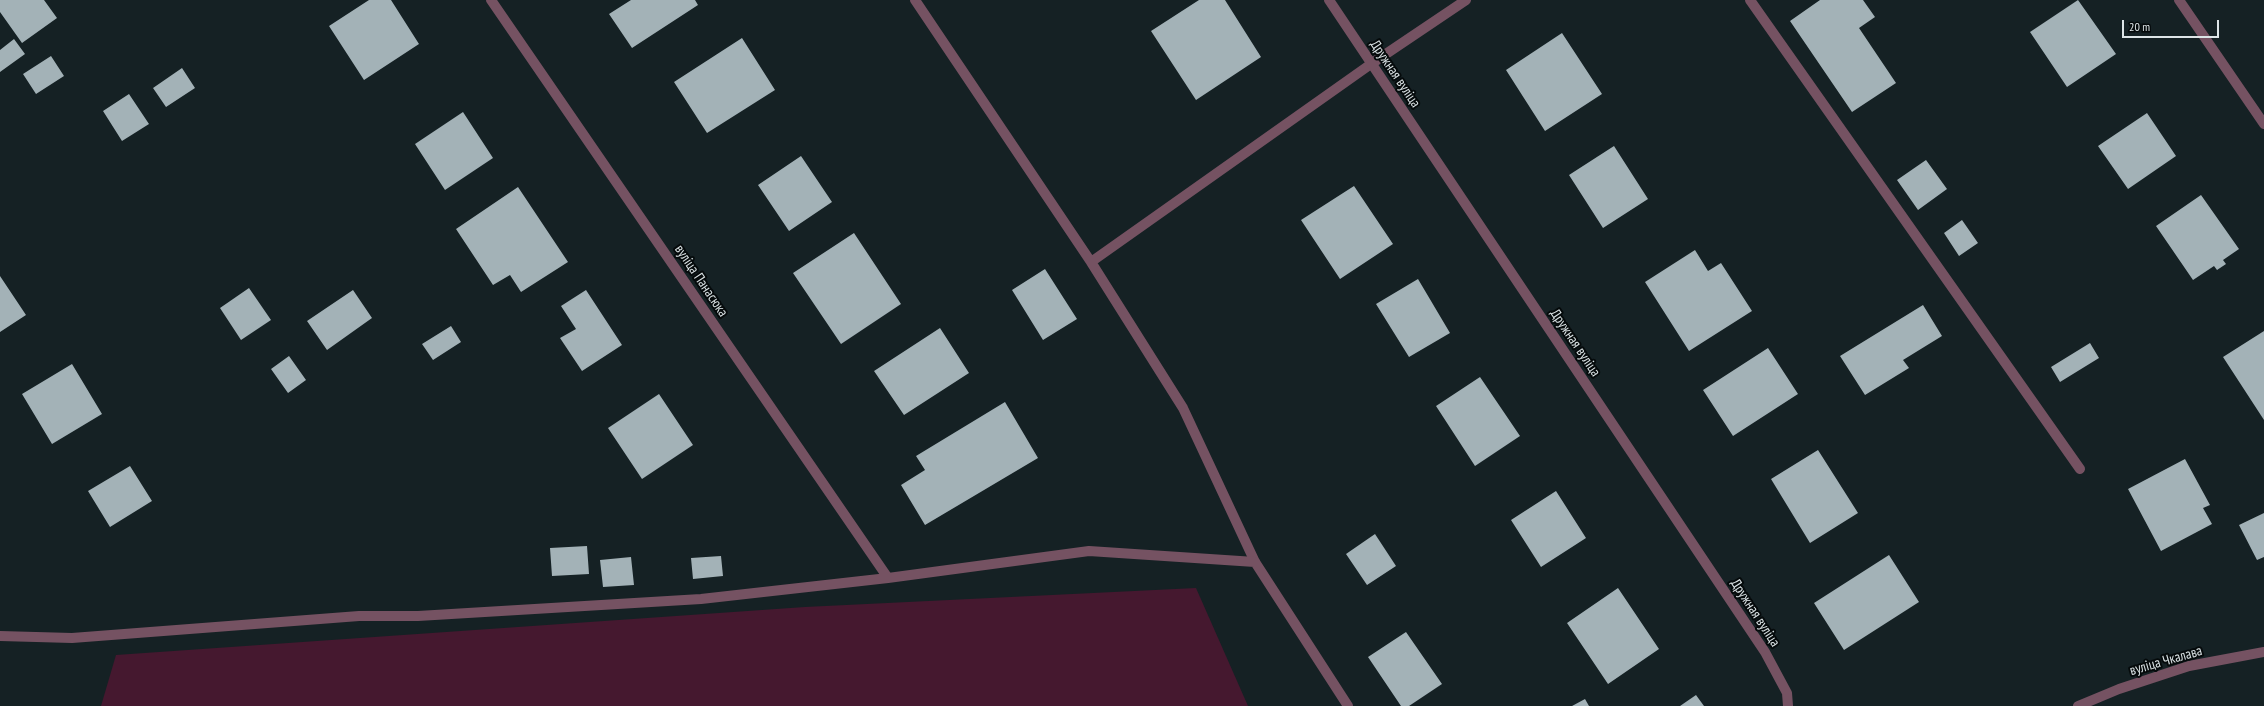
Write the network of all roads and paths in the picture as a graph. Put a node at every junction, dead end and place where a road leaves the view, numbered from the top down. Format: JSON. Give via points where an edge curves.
{"nodes":[{"id":1,"x":491,"y":0,"type":"edge"},
{"id":2,"x":915,"y":0,"type":"edge"},
{"id":3,"x":1329,"y":0,"type":"edge"},
{"id":4,"x":1466,"y":0,"type":"edge"},
{"id":5,"x":1750,"y":0,"type":"edge"},
{"id":6,"x":2179,"y":0,"type":"edge"},
{"id":7,"x":1371,"y":64,"type":"junction"},
{"id":8,"x":2264,"y":124,"type":"edge"},
{"id":9,"x":1091,"y":262,"type":"junction"},
{"id":10,"x":2080,"y":469,"type":"dead end"},
{"id":11,"x":1255,"y":562,"type":"junction"},
{"id":12,"x":888,"y":578,"type":"junction"},
{"id":13,"x":0,"y":636,"type":"edge"},
{"id":14,"x":2264,"y":652,"type":"edge"},
{"id":15,"x":1348,"y":706,"type":"edge"},
{"id":16,"x":1788,"y":706,"type":"edge"},
{"id":17,"x":2078,"y":706,"type":"edge"}],
"edges":[{"from":1,"to":12,"type":"street","name":"вуліца Панасюка"},
{"from":2,"to":9,"type":"street"},
{"from":3,"to":7,"type":"street","name":"Дружная вуліца"},
{"from":4,"to":7,"type":"street"},
{"from":5,"to":10,"type":"street"},
{"from":6,"to":8,"type":"street"},
{"from":7,"to":9,"type":"street"},
{"from":7,"to":16,"type":"street","name":"Дружная вуліца","via":[[1765,652],[1787,693]]},
{"from":9,"to":11,"type":"street","via":[[1183,408]]},
{"from":11,"to":12,"type":"street","via":[[1089,552]]},
{"from":11,"to":15,"type":"street"},
{"from":12,"to":13,"type":"street","via":[[701,599],[418,616],[359,616],[72,638]]},
{"from":14,"to":17,"type":"street","name":"вуліца Чкалава","via":[[2189,666],[2119,689]]}]}
